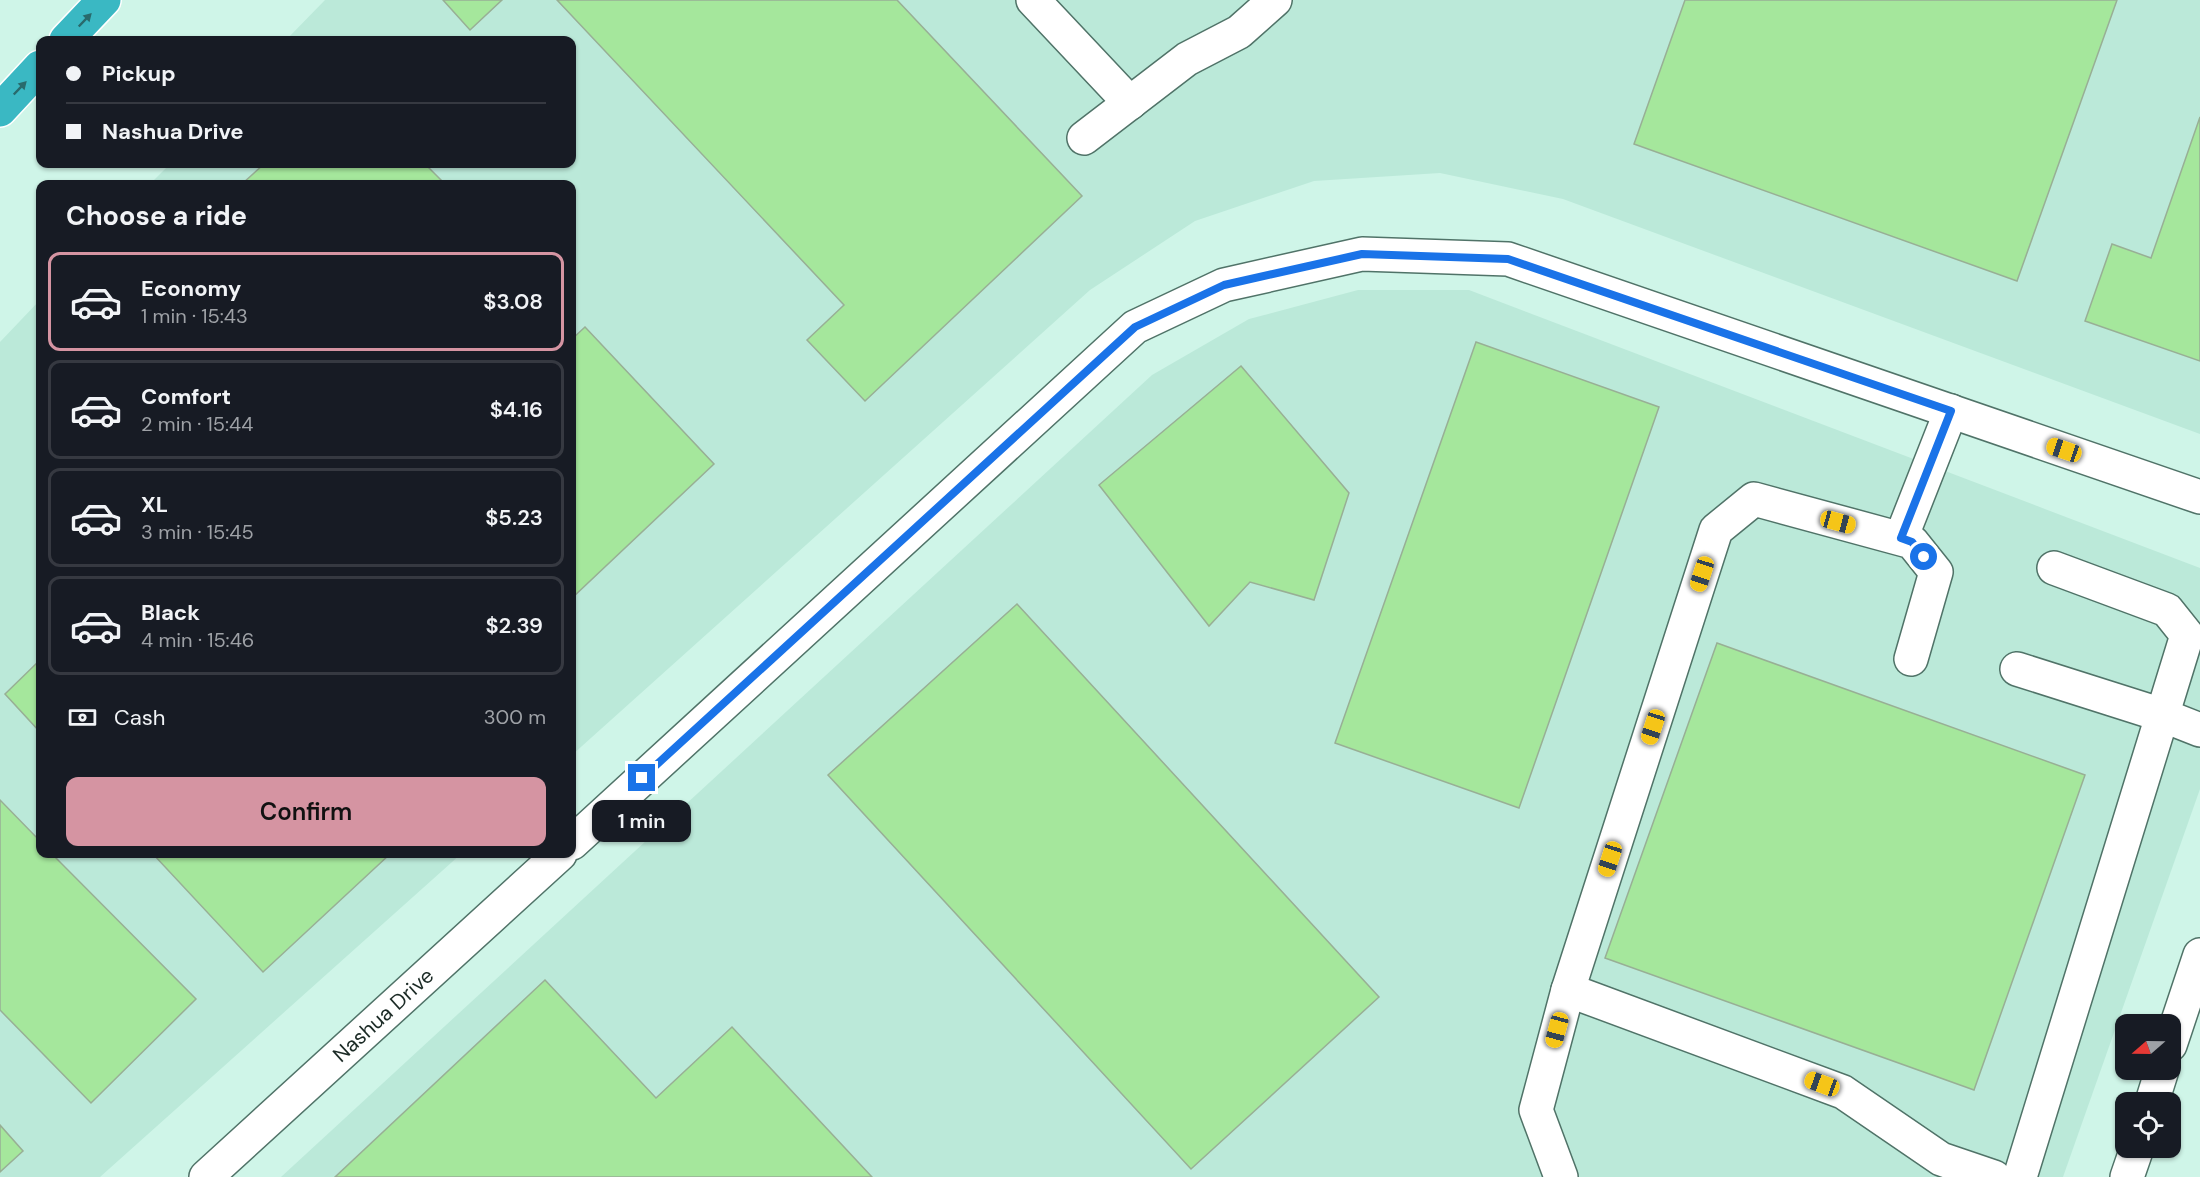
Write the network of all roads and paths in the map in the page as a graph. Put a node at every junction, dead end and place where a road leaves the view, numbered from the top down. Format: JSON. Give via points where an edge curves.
{"nodes":[{"id":1,"x":104,"y":0,"type":"edge"},
{"id":2,"x":1032,"y":0,"type":"edge"},
{"id":3,"x":1275,"y":0,"type":"edge"},
{"id":4,"x":70,"y":36,"type":"edge"},
{"id":5,"x":36,"y":71,"type":"edge"},
{"id":6,"x":1130,"y":103,"type":"junction"},
{"id":7,"x":0,"y":110,"type":"edge"},
{"id":8,"x":1084,"y":138,"type":"dead end"},
{"id":9,"x":1951,"y":411,"type":"junction"},
{"id":10,"x":2200,"y":497,"type":"edge"},
{"id":11,"x":1901,"y":538,"type":"junction"},
{"id":12,"x":2054,"y":568,"type":"dead end"},
{"id":13,"x":1911,"y":659,"type":"dead end"},
{"id":14,"x":2017,"y":669,"type":"dead end"},
{"id":15,"x":2162,"y":715,"type":"junction"},
{"id":16,"x":2200,"y":730,"type":"edge"},
{"id":17,"x":576,"y":839,"type":"edge"},
{"id":18,"x":556,"y":858,"type":"edge"},
{"id":19,"x":2200,"y":955,"type":"edge"},
{"id":20,"x":1568,"y":990,"type":"junction"},
{"id":21,"x":2180,"y":1014,"type":"edge"},
{"id":22,"x":2134,"y":1158,"type":"edge"},
{"id":23,"x":206,"y":1177,"type":"edge"},
{"id":24,"x":1561,"y":1177,"type":"edge"},
{"id":25,"x":1994,"y":1177,"type":"edge"},
{"id":26,"x":2020,"y":1177,"type":"edge"},
{"id":27,"x":2127,"y":1177,"type":"edge"}],
"edges":[{"from":4,"to":1,"type":"highway","one_way":true},
{"from":2,"to":6,"type":"street"},
{"from":3,"to":6,"type":"street","via":[[1239,32],[1187,59]]},
{"from":7,"to":5,"type":"highway","one_way":true},
{"from":6,"to":8,"type":"street"},
{"from":9,"to":10,"type":"street"},
{"from":9,"to":11,"type":"street"},
{"from":9,"to":17,"type":"street","via":[[1508,259],[1362,254],[1224,285],[1135,327]]},
{"from":11,"to":13,"type":"street","via":[[1912,542],[1936,572]]},
{"from":11,"to":20,"type":"street","via":[[1754,499],[1716,530]]},
{"from":12,"to":15,"type":"street","via":[[2167,610],[2187,635]]},
{"from":14,"to":15,"type":"street"},
{"from":15,"to":16,"type":"street"},
{"from":15,"to":26,"type":"street"},
{"from":18,"to":23,"type":"street","name":"Nashua Drive"},
{"from":19,"to":21,"type":"street"},
{"from":20,"to":24,"type":"street","via":[[1536,1110]]},
{"from":20,"to":25,"type":"street","via":[[1843,1092],[1941,1159]]},
{"from":22,"to":27,"type":"street"}]}
